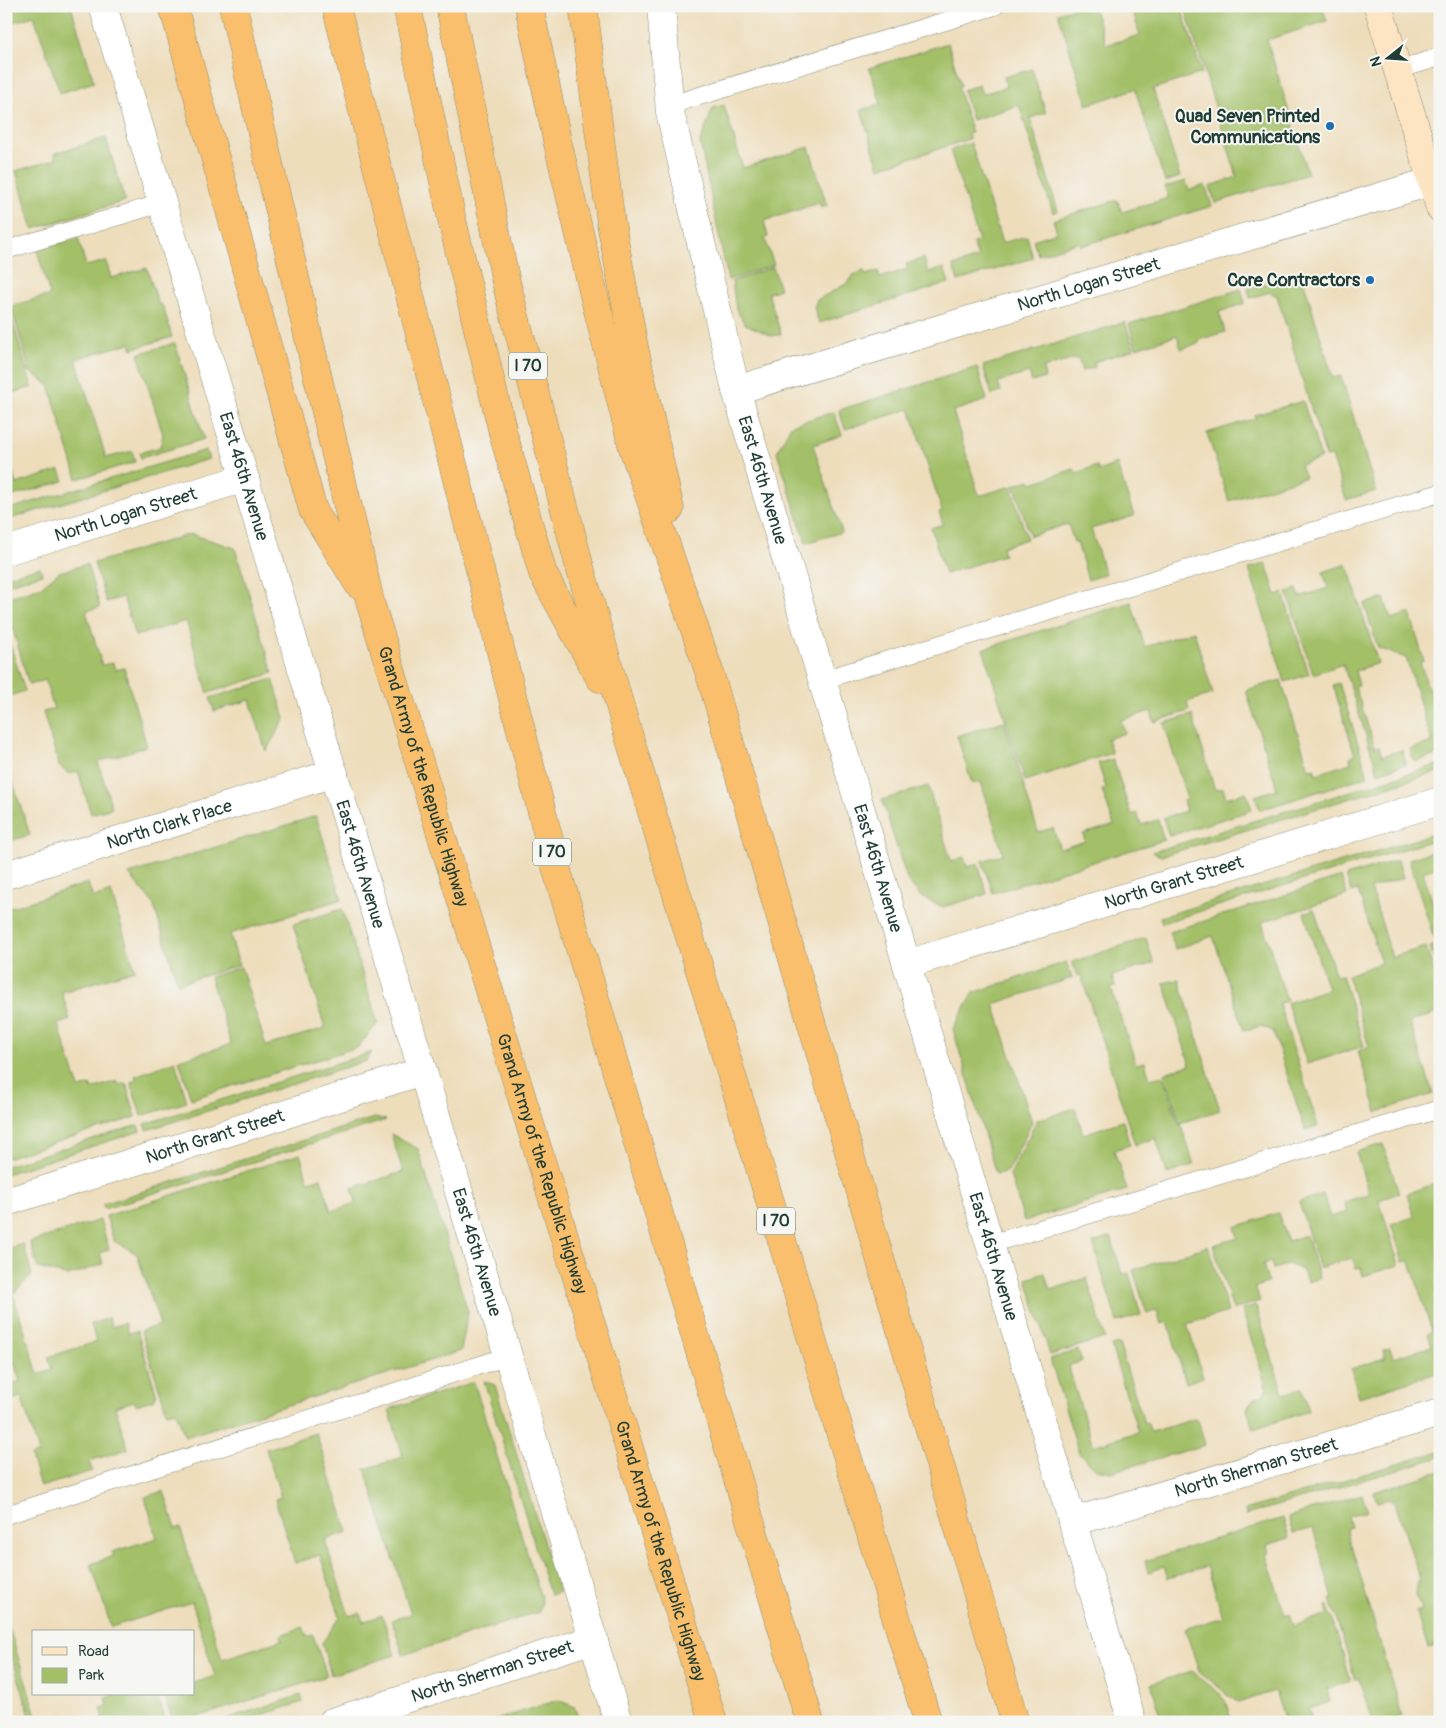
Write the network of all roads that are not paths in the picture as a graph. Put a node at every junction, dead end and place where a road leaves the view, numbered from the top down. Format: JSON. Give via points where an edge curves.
{"nodes":[{"id":1,"x":103,"y":6,"type":"edge"},
{"id":2,"x":173,"y":6,"type":"edge"},
{"id":3,"x":233,"y":6,"type":"edge"},
{"id":4,"x":336,"y":6,"type":"edge"},
{"id":5,"x":407,"y":6,"type":"edge"},
{"id":6,"x":450,"y":6,"type":"edge"},
{"id":7,"x":529,"y":6,"type":"edge"},
{"id":8,"x":583,"y":6,"type":"edge"},
{"id":9,"x":661,"y":6,"type":"edge"},
{"id":10,"x":995,"y":6,"type":"edge"},
{"id":11,"x":1378,"y":6,"type":"edge"},
{"id":12,"x":1440,"y":57,"type":"edge"},
{"id":13,"x":1397,"y":70,"type":"junction"},
{"id":14,"x":670,"y":105,"type":"junction"},
{"id":15,"x":1436,"y":180,"type":"edge"},
{"id":16,"x":162,"y":203,"type":"junction"},
{"id":17,"x":1440,"y":208,"type":"edge"},
{"id":18,"x":6,"y":250,"type":"edge"},
{"id":19,"x":736,"y":390,"type":"junction"},
{"id":20,"x":245,"y":478,"type":"junction"},
{"id":21,"x":1440,"y":493,"type":"edge"},
{"id":22,"x":6,"y":551,"type":"edge"},
{"id":23,"x":371,"y":605,"type":"junction"},
{"id":24,"x":709,"y":671,"type":"junction"},
{"id":25,"x":822,"y":680,"type":"junction"},
{"id":26,"x":624,"y":720,"type":"junction"},
{"id":27,"x":334,"y":773,"type":"junction"},
{"id":28,"x":1440,"y":801,"type":"edge"},
{"id":29,"x":6,"y":875,"type":"edge"},
{"id":30,"x":907,"y":964,"type":"junction"},
{"id":31,"x":424,"y":1071,"type":"junction"},
{"id":32,"x":1440,"y":1109,"type":"edge"},
{"id":33,"x":6,"y":1202,"type":"edge"},
{"id":34,"x":990,"y":1244,"type":"junction"},
{"id":35,"x":509,"y":1356,"type":"junction"},
{"id":36,"x":1440,"y":1413,"type":"edge"},
{"id":37,"x":6,"y":1515,"type":"edge"},
{"id":38,"x":1072,"y":1522,"type":"junction"},
{"id":39,"x":594,"y":1639,"type":"junction"},
{"id":40,"x":332,"y":1722,"type":"edge"},
{"id":41,"x":618,"y":1722,"type":"edge"},
{"id":42,"x":713,"y":1722,"type":"edge"},
{"id":43,"x":810,"y":1722,"type":"edge"},
{"id":44,"x":928,"y":1722,"type":"edge"},
{"id":45,"x":1015,"y":1722,"type":"edge"},
{"id":46,"x":1132,"y":1722,"type":"edge"}],
"edges":[{"from":1,"to":16,"type":"street","name":"East 46th Avenue"},
{"from":2,"to":23,"type":"highway","via":[[313,510]]},
{"from":3,"to":23,"type":"highway"},
{"from":4,"to":43,"type":"highway","number":"I 70","via":[[557,872]]},
{"from":5,"to":26,"type":"highway","via":[[452,220],[542,574]]},
{"from":6,"to":26,"type":"highway","number":"I 70","via":[[505,278],[579,564]]},
{"from":7,"to":24,"type":"highway","via":[[595,299],[633,448]]},
{"from":8,"to":24,"type":"highway","via":[[611,223],[632,338]]},
{"from":9,"to":14,"type":"street","name":"East 46th Avenue"},
{"from":10,"to":14,"type":"lane"},
{"from":11,"to":13,"type":"street"},
{"from":12,"to":13,"type":"lane"},
{"from":13,"to":15,"type":"street"},
{"from":14,"to":19,"type":"street","name":"East 46th Avenue"},
{"from":15,"to":17,"type":"street"},
{"from":15,"to":19,"type":"street","name":"North Logan Street"},
{"from":16,"to":18,"type":"lane"},
{"from":16,"to":20,"type":"street","name":"East 46th Avenue"},
{"from":19,"to":25,"type":"street","name":"East 46th Avenue"},
{"from":20,"to":22,"type":"street","name":"North Logan Street"},
{"from":20,"to":27,"type":"street","name":"East 46th Avenue"},
{"from":21,"to":25,"type":"lane"},
{"from":23,"to":42,"type":"highway","name":"Grand Army of the Republic Highway"},
{"from":24,"to":45,"type":"highway"},
{"from":25,"to":30,"type":"street","name":"East 46th Avenue"},
{"from":26,"to":44,"type":"highway","number":"I 70"},
{"from":27,"to":29,"type":"street","name":"North Clark Place"},
{"from":27,"to":31,"type":"street","name":"East 46th Avenue"},
{"from":28,"to":30,"type":"street","name":"North Grant Street"},
{"from":30,"to":34,"type":"street","name":"East 46th Avenue"},
{"from":31,"to":33,"type":"street","name":"North Grant Street"},
{"from":31,"to":35,"type":"street","name":"East 46th Avenue"},
{"from":32,"to":34,"type":"lane"},
{"from":34,"to":38,"type":"street","name":"East 46th Avenue"},
{"from":35,"to":37,"type":"lane"},
{"from":35,"to":39,"type":"street","name":"East 46th Avenue"},
{"from":36,"to":38,"type":"street","name":"North Sherman Street"},
{"from":38,"to":46,"type":"street","name":"East 46th Avenue"},
{"from":39,"to":40,"type":"street","name":"North Sherman Street"},
{"from":39,"to":41,"type":"street","name":"East 46th Avenue"}]}
